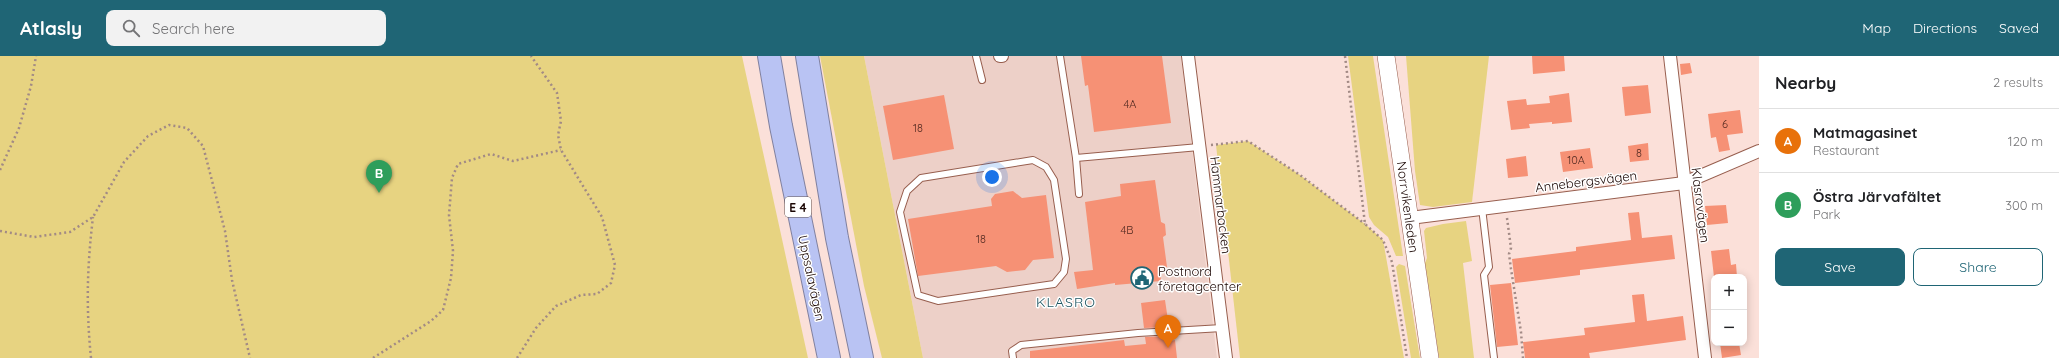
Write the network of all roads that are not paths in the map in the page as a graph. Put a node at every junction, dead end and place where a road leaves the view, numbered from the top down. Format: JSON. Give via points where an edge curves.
{"nodes":[{"id":1,"x":769,"y":56,"type":"edge"},
{"id":2,"x":807,"y":56,"type":"edge"},
{"id":3,"x":976,"y":56,"type":"edge"},
{"id":4,"x":1060,"y":56,"type":"edge"},
{"id":5,"x":1188,"y":56,"type":"edge"},
{"id":6,"x":1386,"y":56,"type":"edge"},
{"id":7,"x":1670,"y":56,"type":"edge"},
{"id":8,"x":982,"y":80,"type":"dead end"},
{"id":9,"x":1199,"y":146,"type":"junction"},
{"id":10,"x":1759,"y":151,"type":"edge"},
{"id":11,"x":1076,"y":158,"type":"junction"},
{"id":12,"x":980,"y":169,"type":"joint"},
{"id":13,"x":1684,"y":183,"type":"junction"},
{"id":14,"x":1079,"y":194,"type":"dead end"},
{"id":15,"x":1482,"y":208,"type":"junction"},
{"id":16,"x":1410,"y":218,"type":"junction"},
{"id":17,"x":1222,"y":328,"type":"junction"},
{"id":18,"x":829,"y":358,"type":"edge"},
{"id":19,"x":862,"y":358,"type":"edge"},
{"id":20,"x":1013,"y":358,"type":"edge"},
{"id":21,"x":1226,"y":358,"type":"edge"},
{"id":22,"x":1430,"y":358,"type":"edge"},
{"id":23,"x":1494,"y":358,"type":"edge"},
{"id":24,"x":1705,"y":358,"type":"edge"}],
"edges":[{"from":1,"to":18,"type":"highway","name":"Uppsalavägen","number":"E 4"},
{"from":2,"to":19,"type":"highway","number":"E 4","via":[[836,230]]},
{"from":3,"to":8,"type":"lane"},
{"from":4,"to":11,"type":"lane"},
{"from":5,"to":9,"type":"street","name":"Hammarbacken"},
{"from":6,"to":16,"type":"main road","name":"Norrvikenleden"},
{"from":7,"to":13,"type":"street","name":"Klasrovägen"},
{"from":9,"to":11,"type":"lane"},
{"from":9,"to":17,"type":"street","name":"Hammarbacken"},
{"from":10,"to":13,"type":"street","name":"Annebergsvägen"},
{"from":11,"to":14,"type":"lane"},
{"from":12,"to":12,"type":"lane","via":[[921,178],[907,191],[900,212],[918,295],[938,301],[1054,284],[1064,272],[1066,258],[1054,180],[1046,167],[1033,160]]},
{"from":13,"to":15,"type":"street","name":"Annebergsvägen"},
{"from":13,"to":24,"type":"street","name":"Klasrovägen"},
{"from":15,"to":16,"type":"street","name":"Annebergsvägen"},
{"from":15,"to":23,"type":"lane","via":[[1489,267],[1484,275]]},
{"from":16,"to":22,"type":"main road","name":"Norrvikenleden"},
{"from":17,"to":20,"type":"lane","via":[[1138,333],[1021,345],[1012,351]]},
{"from":17,"to":21,"type":"street","name":"Hammarbacken"}]}
